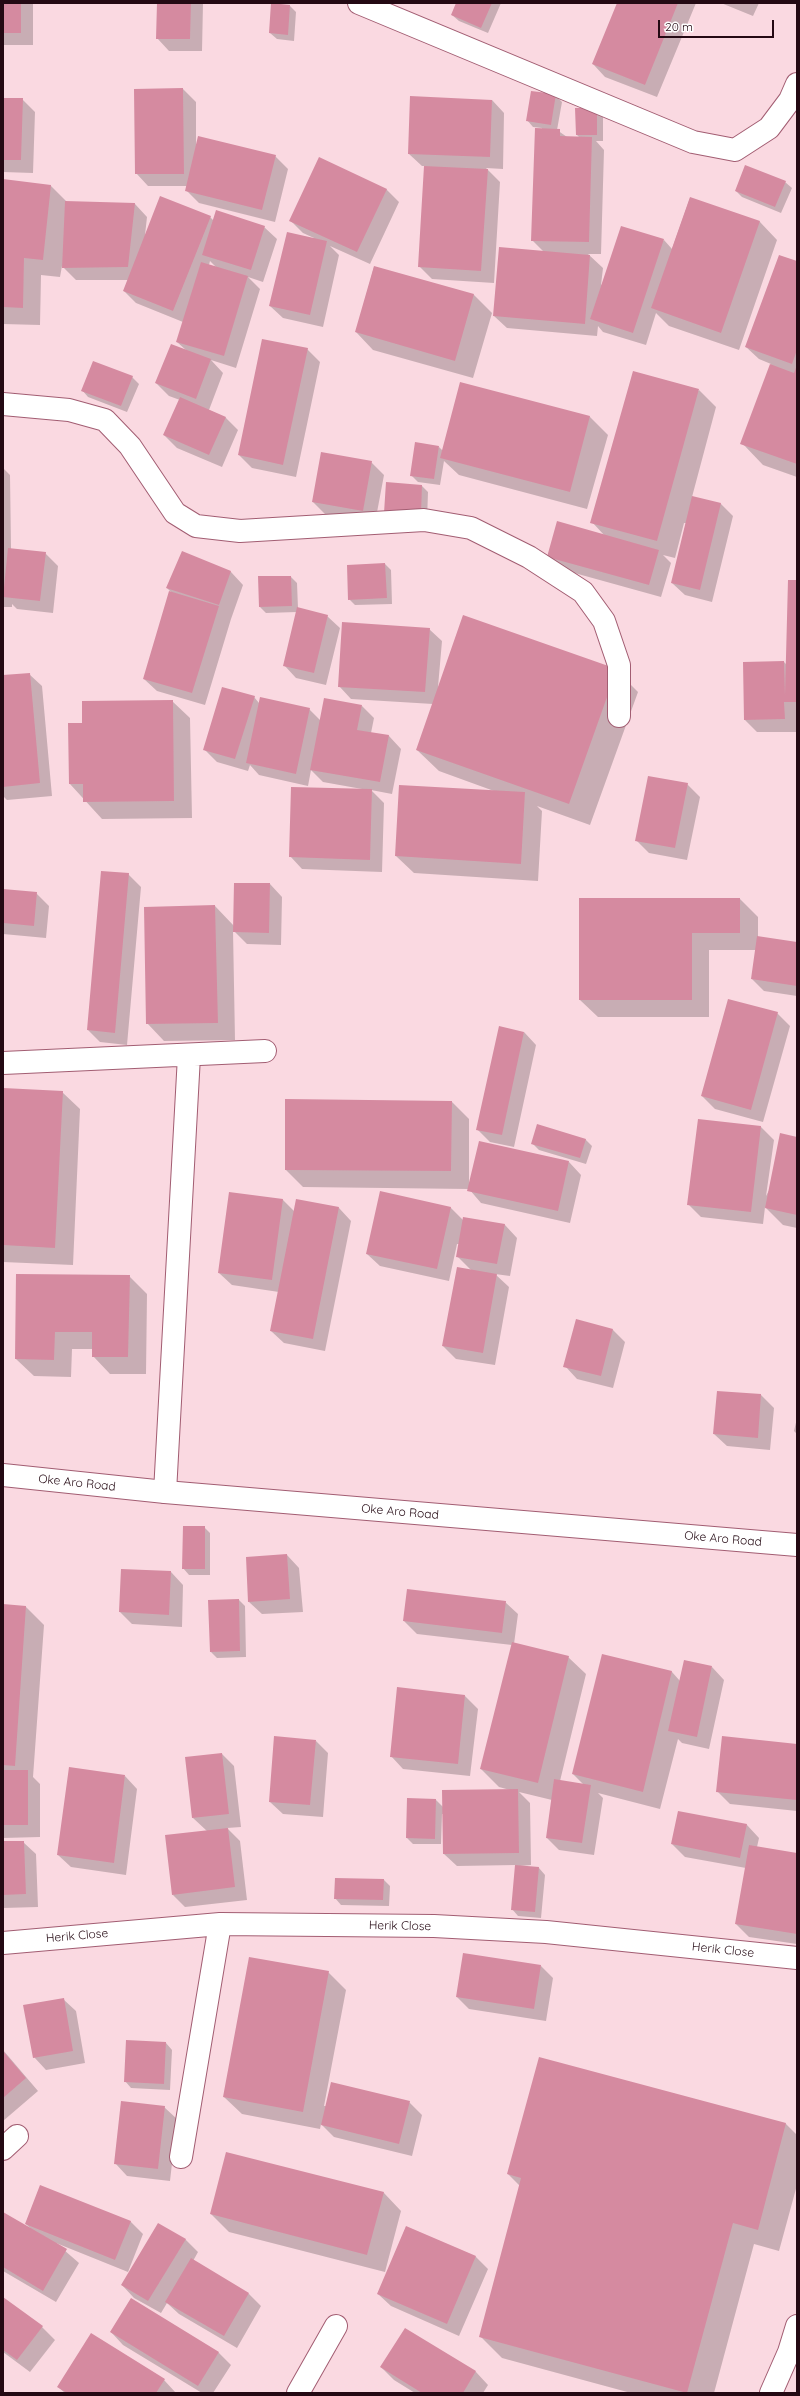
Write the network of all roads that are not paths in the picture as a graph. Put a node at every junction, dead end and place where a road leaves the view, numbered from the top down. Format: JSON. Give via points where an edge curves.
{"nodes":[{"id":1,"x":358,"y":3,"type":"edge"},
{"id":2,"x":797,"y":84,"type":"edge"},
{"id":3,"x":3,"y":404,"type":"edge"},
{"id":4,"x":619,"y":716,"type":"dead end"},
{"id":5,"x":265,"y":1051,"type":"dead end"},
{"id":6,"x":188,"y":1056,"type":"junction"},
{"id":7,"x":3,"y":1063,"type":"edge"},
{"id":8,"x":3,"y":1475,"type":"edge"},
{"id":9,"x":166,"y":1492,"type":"junction"},
{"id":10,"x":797,"y":1545,"type":"edge"},
{"id":11,"x":220,"y":1924,"type":"junction"},
{"id":12,"x":3,"y":1943,"type":"edge"},
{"id":13,"x":797,"y":1958,"type":"edge"},
{"id":14,"x":182,"y":2157,"type":"dead end"},
{"id":15,"x":336,"y":2326,"type":"dead end"},
{"id":16,"x":797,"y":2326,"type":"edge"},
{"id":17,"x":298,"y":2393,"type":"edge"},
{"id":18,"x":771,"y":2393,"type":"edge"}],
"edges":[{"from":1,"to":2,"type":"street","via":[[693,142],[735,150],[768,128],[790,100]]},
{"from":3,"to":4,"type":"street","via":[[69,410],[105,420],[130,446],[175,513],[196,526],[240,531],[424,520],[471,528],[530,557],[583,592],[604,621],[619,665]]},
{"from":5,"to":6,"type":"street"},
{"from":6,"to":7,"type":"street"},
{"from":6,"to":9,"type":"street"},
{"from":8,"to":9,"type":"street","name":"Oke Aro Road"},
{"from":9,"to":10,"type":"street","name":"Oke Aro Road"},
{"from":11,"to":12,"type":"street","name":"Herik Close"},
{"from":11,"to":13,"type":"street","name":"Herik Close","via":[[434,1926],[546,1932]]},
{"from":11,"to":14,"type":"street"},
{"from":15,"to":17,"type":"street"},
{"from":16,"to":18,"type":"street"}]}
